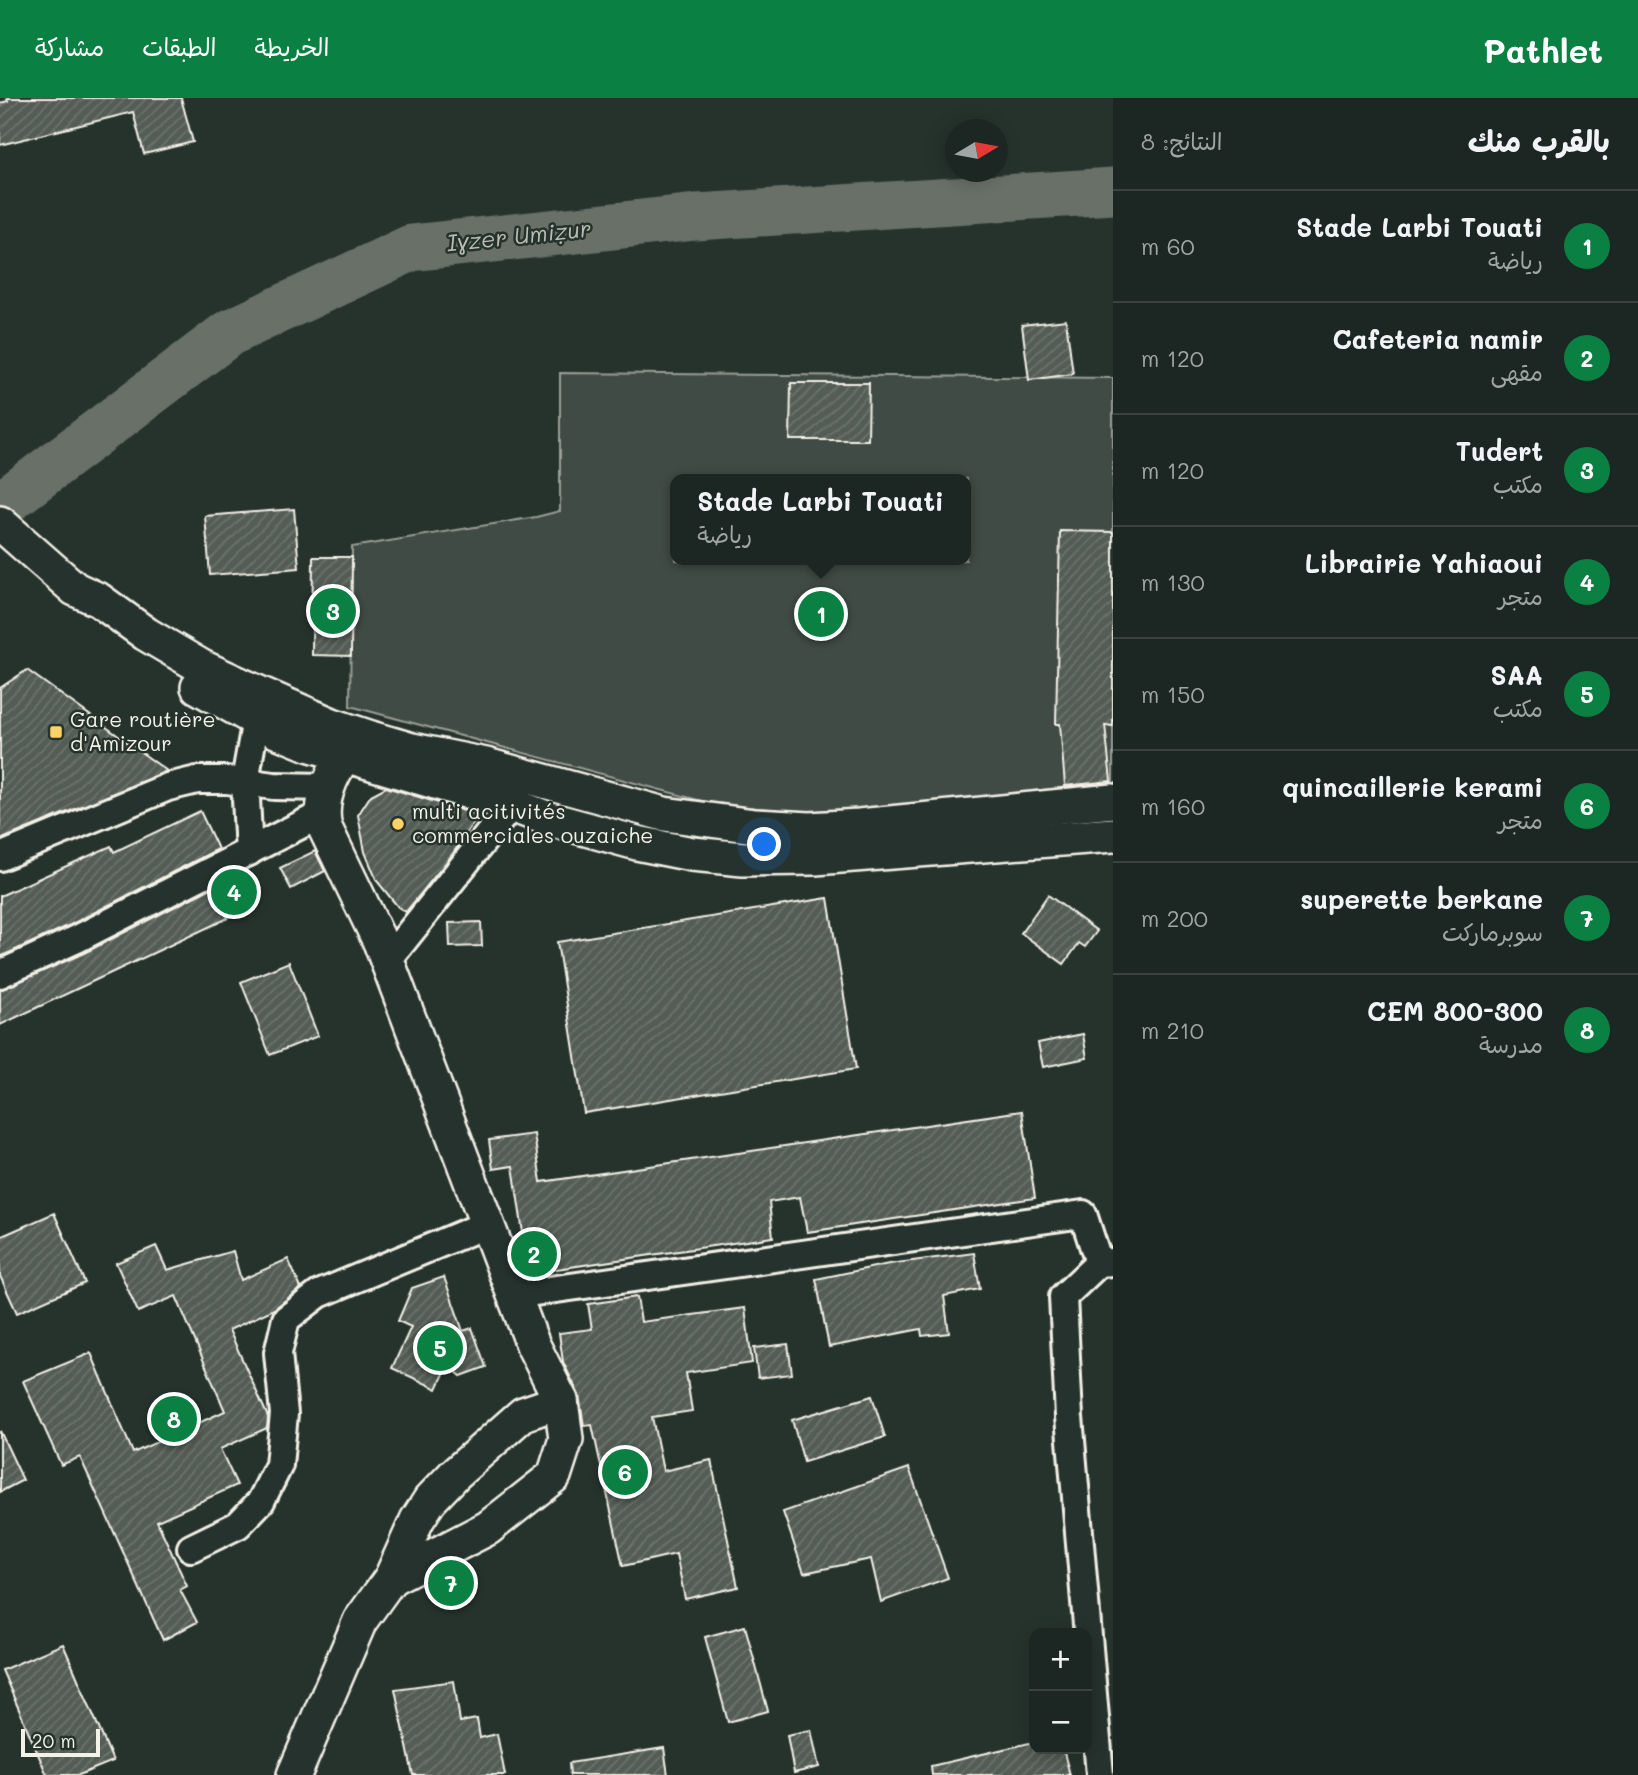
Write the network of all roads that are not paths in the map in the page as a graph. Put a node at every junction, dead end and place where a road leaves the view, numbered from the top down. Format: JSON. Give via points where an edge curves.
{"nodes":[{"id":1,"x":0,"y":523,"type":"edge"},
{"id":2,"x":75,"y":589,"type":"junction"},
{"id":3,"x":256,"y":719,"type":"junction"},
{"id":4,"x":351,"y":745,"type":"junction"},
{"id":5,"x":245,"y":781,"type":"junction"},
{"id":6,"x":325,"y":801,"type":"junction"},
{"id":7,"x":1113,"y":801,"type":"edge"},
{"id":8,"x":512,"y":805,"type":"junction"},
{"id":9,"x":1113,"y":835,"type":"edge"},
{"id":10,"x":249,"y":852,"type":"junction"},
{"id":11,"x":0,"y":857,"type":"edge"},
{"id":12,"x":387,"y":961,"type":"junction"},
{"id":13,"x":0,"y":974,"type":"edge"},
{"id":14,"x":487,"y":1224,"type":"junction"},
{"id":15,"x":1106,"y":1263,"type":"edge"},
{"id":16,"x":514,"y":1295,"type":"junction"},
{"id":17,"x":561,"y":1401,"type":"junction"},
{"id":18,"x":191,"y":1548,"type":"dead end"},
{"id":19,"x":391,"y":1578,"type":"junction"},
{"id":20,"x":294,"y":1775,"type":"edge"},
{"id":21,"x":1100,"y":1775,"type":"edge"}],
"edges":[{"from":1,"to":2,"type":"main road"},
{"from":2,"to":3,"type":"main road","via":[[89,610],[128,646]]},
{"from":2,"to":4,"type":"main road","via":[[202,667]]},
{"from":3,"to":4,"type":"main road","via":[[276,731]]},
{"from":3,"to":5,"type":"street"},
{"from":4,"to":6,"type":"main road"},
{"from":4,"to":7,"type":"main road","via":[[412,750],[486,765],[664,814],[755,826],[859,826]]},
{"from":4,"to":8,"type":"main road"},
{"from":5,"to":6,"type":"street"},
{"from":5,"to":10,"type":"street"},
{"from":5,"to":11,"type":"street","via":[[197,780],[167,786]]},
{"from":6,"to":10,"type":"street"},
{"from":6,"to":12,"type":"main road","via":[[329,838]]},
{"from":8,"to":9,"type":"main road","via":[[636,843],[743,859],[815,858]]},
{"from":8,"to":12,"type":"street"},
{"from":10,"to":13,"type":"street"},
{"from":12,"to":14,"type":"main road"},
{"from":14,"to":16,"type":"main road"},
{"from":14,"to":18,"type":"street","via":[[319,1294],[286,1319],[278,1353],[284,1414],[279,1465],[261,1501],[238,1525]]},
{"from":15,"to":16,"type":"street","via":[[1083,1214]]},
{"from":15,"to":21,"type":"street","via":[[1063,1297]]},
{"from":16,"to":17,"type":"main road"},
{"from":17,"to":19,"type":"main road","via":[[523,1414],[430,1500],[416,1520]]},
{"from":17,"to":19,"type":"main road","via":[[566,1439],[554,1476],[488,1528]]},
{"from":19,"to":20,"type":"main road","via":[[360,1621]]}]}
